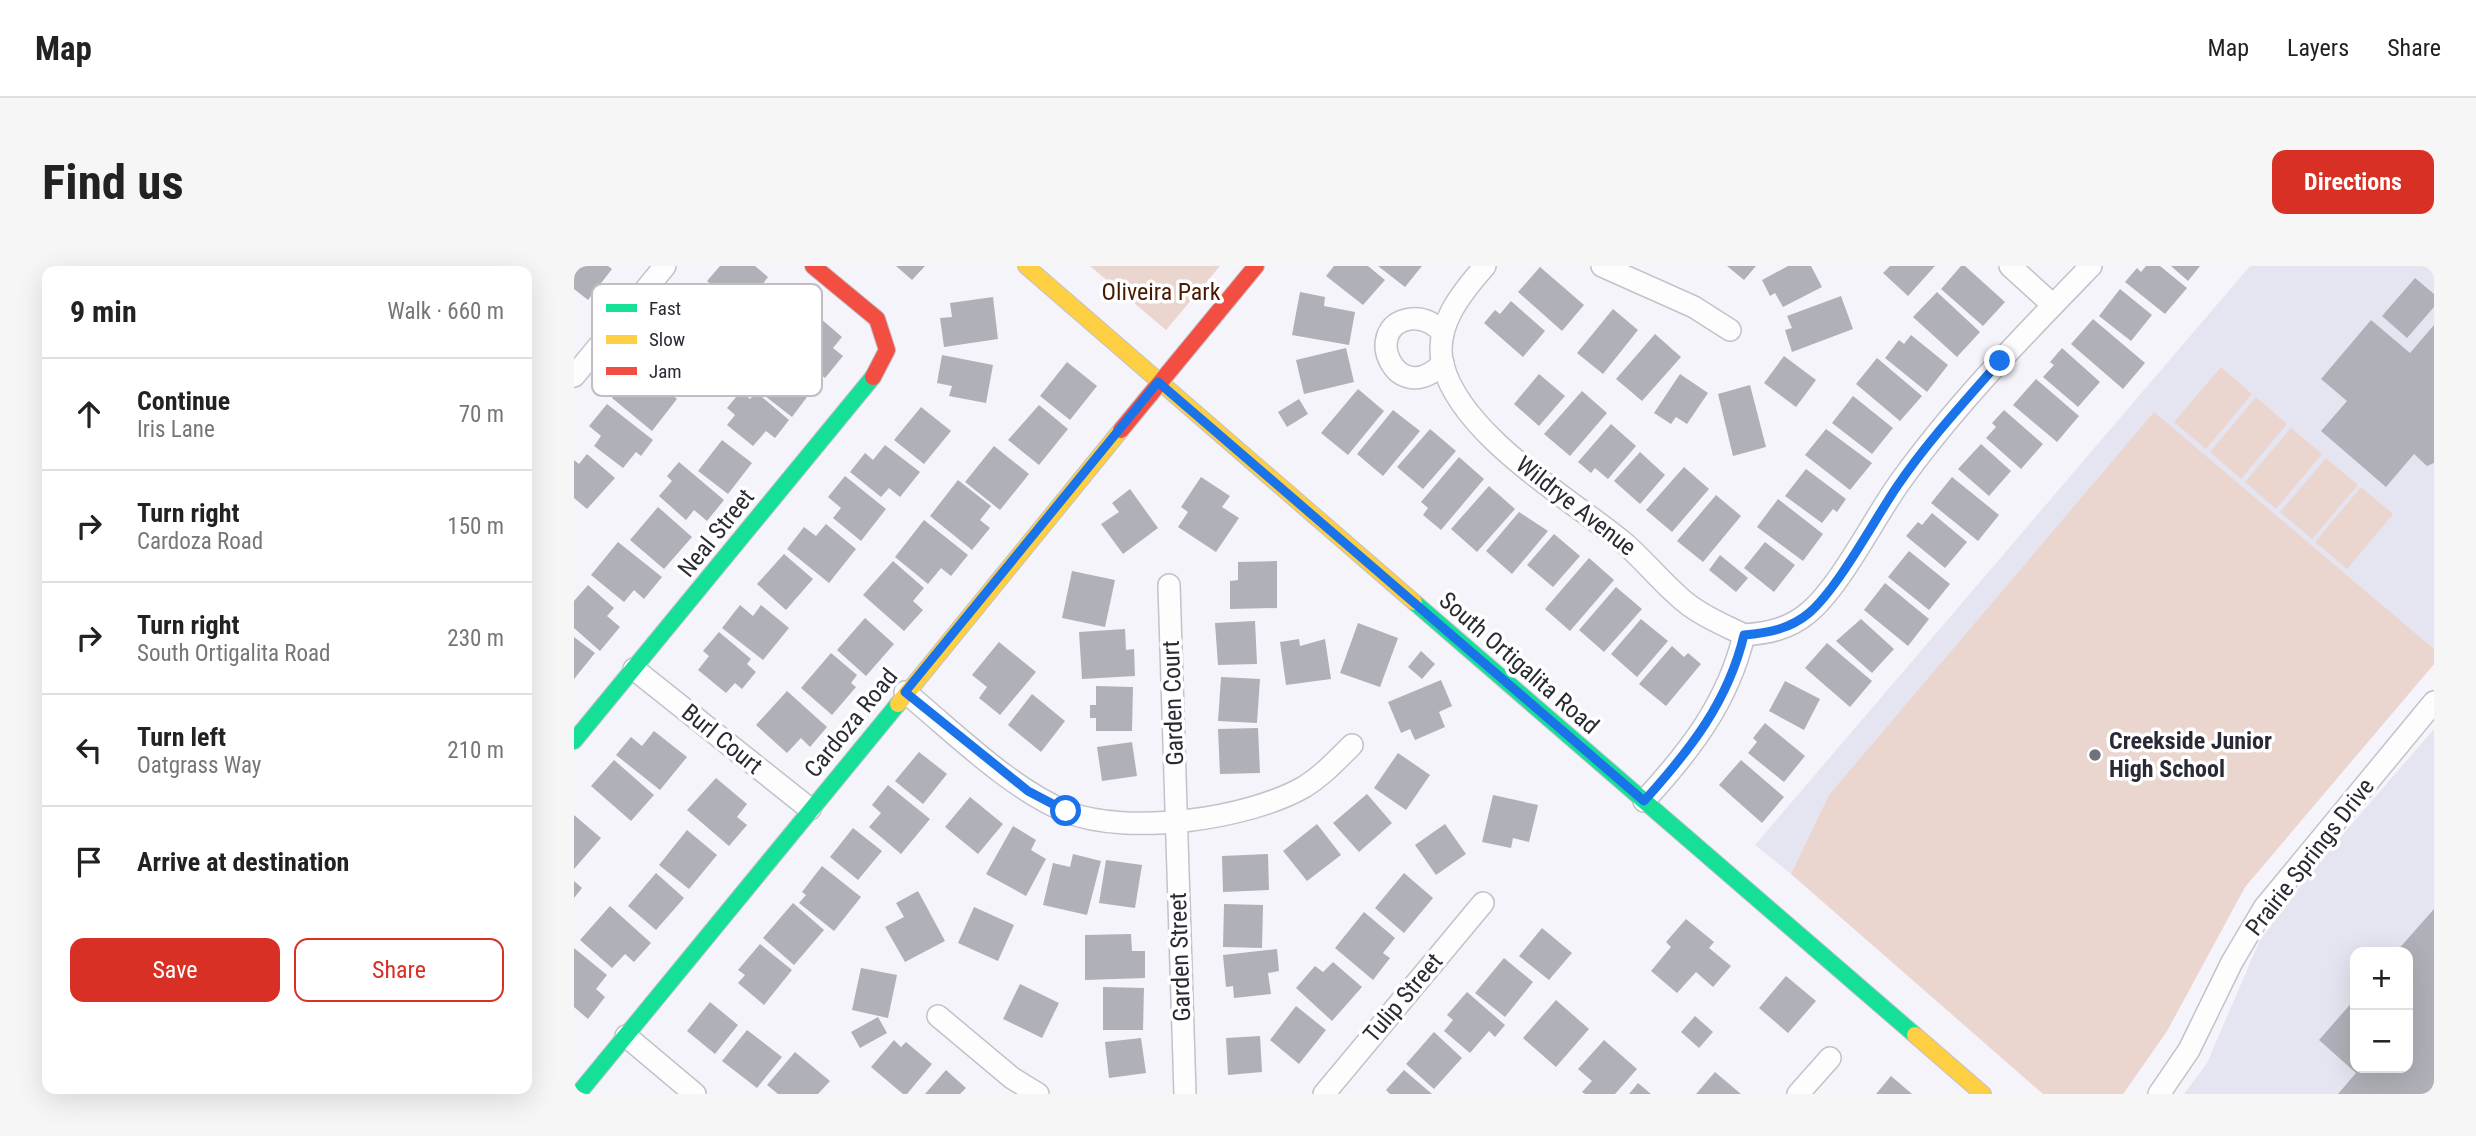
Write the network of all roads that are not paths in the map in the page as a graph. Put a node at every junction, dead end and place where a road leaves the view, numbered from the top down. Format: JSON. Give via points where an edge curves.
{"nodes":[{"id":1,"x":665,"y":266,"type":"edge"},
{"id":2,"x":813,"y":266,"type":"edge"},
{"id":3,"x":1026,"y":266,"type":"edge"},
{"id":4,"x":1256,"y":266,"type":"edge"},
{"id":5,"x":1485,"y":266,"type":"edge"},
{"id":6,"x":1602,"y":266,"type":"edge"},
{"id":7,"x":2010,"y":266,"type":"edge"},
{"id":8,"x":2091,"y":266,"type":"edge"},
{"id":9,"x":650,"y":284,"type":"edge"},
{"id":10,"x":2053,"y":305,"type":"junction"},
{"id":11,"x":1730,"y":330,"type":"dead end"},
{"id":12,"x":592,"y":354,"type":"edge"},
{"id":13,"x":574,"y":376,"type":"edge"},
{"id":14,"x":1158,"y":382,"type":"junction"},
{"id":15,"x":1169,"y":585,"type":"dead end"},
{"id":16,"x":1744,"y":635,"type":"junction"},
{"id":17,"x":634,"y":669,"type":"junction"},
{"id":18,"x":905,"y":692,"type":"junction"},
{"id":19,"x":2434,"y":702,"type":"edge"},
{"id":20,"x":574,"y":741,"type":"edge"},
{"id":21,"x":1352,"y":744,"type":"dead end"},
{"id":22,"x":1644,"y":801,"type":"junction"},
{"id":23,"x":810,"y":809,"type":"junction"},
{"id":24,"x":1176,"y":820,"type":"junction"},
{"id":25,"x":1483,"y":903,"type":"dead end"},
{"id":26,"x":938,"y":1016,"type":"dead end"},
{"id":27,"x":626,"y":1036,"type":"junction"},
{"id":28,"x":1830,"y":1058,"type":"dead end"},
{"id":29,"x":1979,"y":1093,"type":"edge"},
{"id":30,"x":578,"y":1094,"type":"edge"},
{"id":31,"x":695,"y":1094,"type":"edge"},
{"id":32,"x":1038,"y":1094,"type":"edge"},
{"id":33,"x":1185,"y":1094,"type":"edge"},
{"id":34,"x":1324,"y":1094,"type":"edge"},
{"id":35,"x":1798,"y":1094,"type":"edge"},
{"id":36,"x":2159,"y":1094,"type":"edge"}],
"edges":[{"from":1,"to":9,"type":"street"},
{"from":2,"to":17,"type":"street","name":"Neal Street","via":[[877,319],[887,350],[870,382]]},
{"from":3,"to":14,"type":"street","name":"South Ortigalita Road"},
{"from":4,"to":14,"type":"street","name":"Cardoza Road"},
{"from":5,"to":16,"type":"street","name":"Wildrye Avenue","via":[[1465,289],[1442,348],[1462,404],[1539,481],[1642,557],[1676,595]]},
{"from":6,"to":11,"type":"street","via":[[1694,306]]},
{"from":7,"to":10,"type":"street"},
{"from":8,"to":10,"type":"street"},
{"from":10,"to":16,"type":"street","via":[[1947,421],[1816,605],[1794,623],[1769,633]]},
{"from":12,"to":13,"type":"street"},
{"from":14,"to":18,"type":"street","name":"Cardoza Road"},
{"from":14,"to":22,"type":"street","name":"South Ortigalita Road"},
{"from":15,"to":24,"type":"street","name":"Garden Court"},
{"from":16,"to":22,"type":"street","via":[[1737,666],[1715,712],[1687,753]]},
{"from":17,"to":20,"type":"street","name":"Neal Street"},
{"from":17,"to":23,"type":"street","name":"Burl Court"},
{"from":18,"to":23,"type":"street","name":"Cardoza Road"},
{"from":18,"to":24,"type":"street","via":[[1028,791],[1066,811],[1141,824]]},
{"from":19,"to":36,"type":"street","name":"Prairie Springs Drive","via":[[2264,908],[2189,1050]]},
{"from":21,"to":24,"type":"street","via":[[1318,776],[1269,804]]},
{"from":22,"to":29,"type":"street","name":"South Ortigalita Road"},
{"from":23,"to":27,"type":"street","name":"Cardoza Road"},
{"from":24,"to":33,"type":"street","name":"Garden Street"},
{"from":25,"to":34,"type":"street","name":"Tulip Street"},
{"from":26,"to":32,"type":"street"},
{"from":27,"to":30,"type":"street","name":"Cardoza Road"},
{"from":27,"to":31,"type":"street"},
{"from":28,"to":35,"type":"street"}]}
